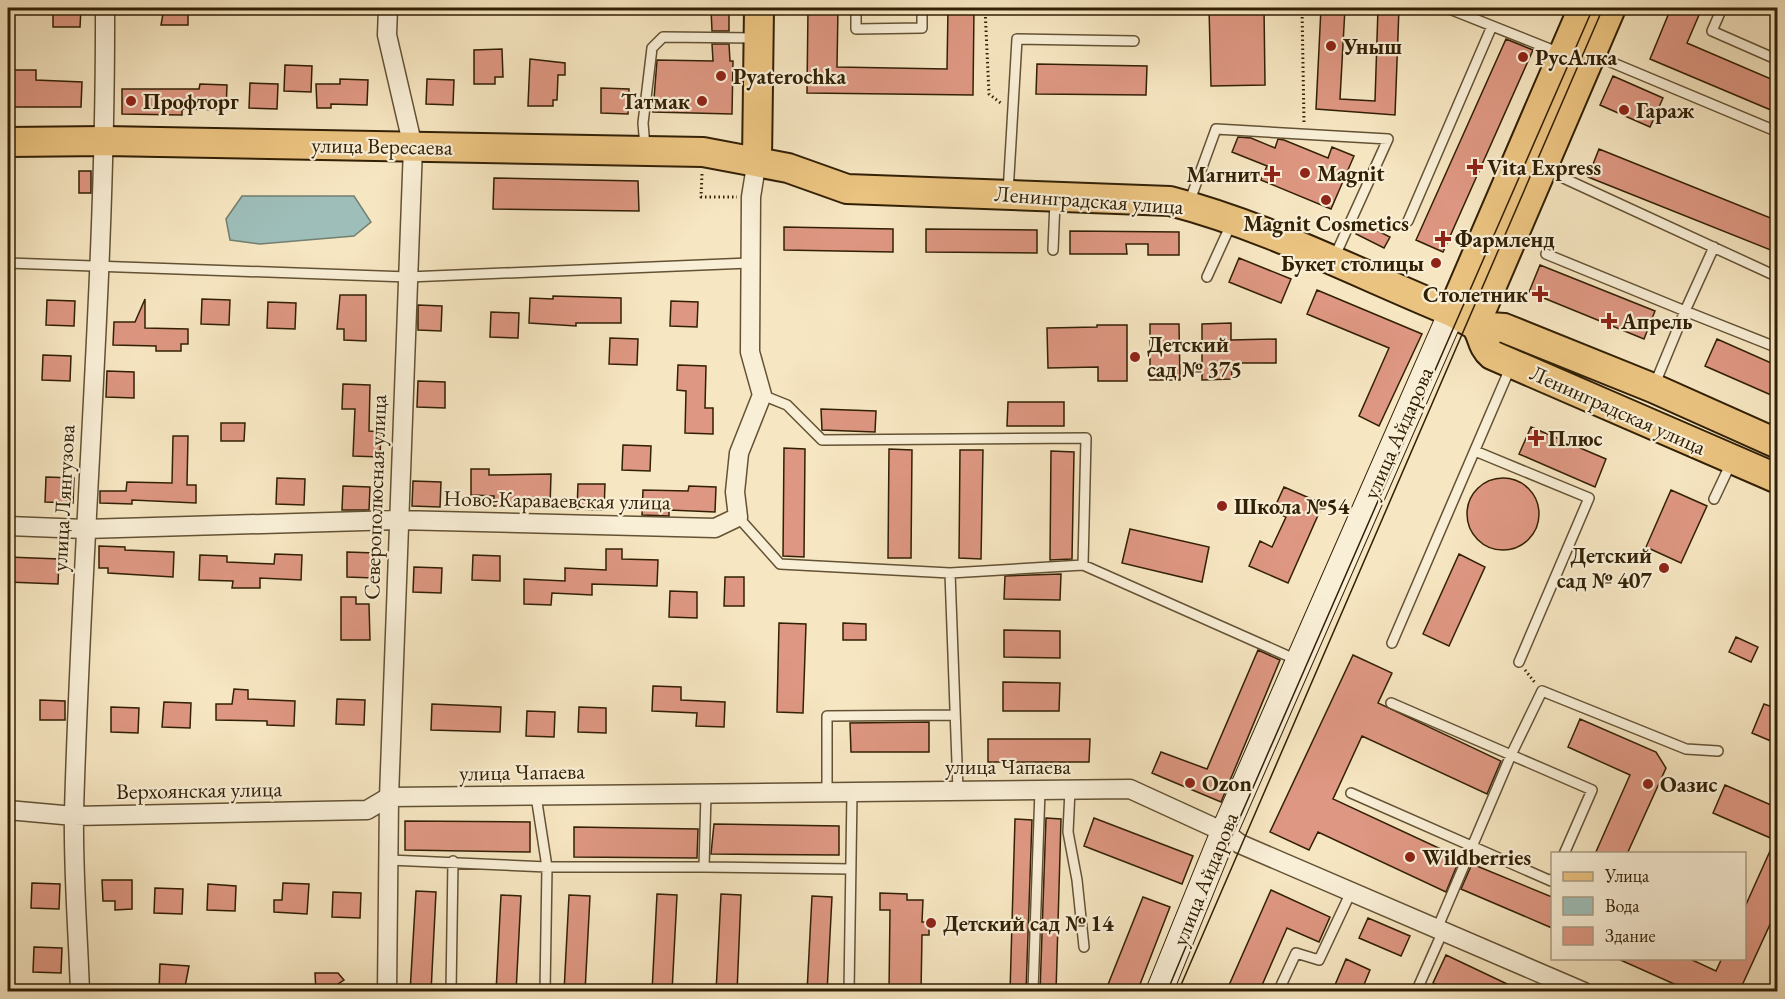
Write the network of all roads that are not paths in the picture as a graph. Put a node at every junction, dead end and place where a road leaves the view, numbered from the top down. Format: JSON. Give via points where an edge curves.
{"nodes":[{"id":1,"x":105,"y":8,"type":"edge"},
{"id":2,"x":388,"y":8,"type":"edge"},
{"id":3,"x":759,"y":8,"type":"edge"},
{"id":4,"x":856,"y":8,"type":"edge"},
{"id":5,"x":922,"y":8,"type":"edge"},
{"id":6,"x":1447,"y":8,"type":"edge"},
{"id":7,"x":1583,"y":8,"type":"edge"},
{"id":8,"x":1611,"y":8,"type":"edge"},
{"id":9,"x":1722,"y":8,"type":"edge"},
{"id":10,"x":1492,"y":26,"type":"junction"},
{"id":11,"x":758,"y":38,"type":"junction"},
{"id":12,"x":1134,"y":41,"type":"dead end"},
{"id":13,"x":1563,"y":54,"type":"junction"},
{"id":14,"x":1591,"y":54,"type":"junction"},
{"id":15,"x":1778,"y":60,"type":"edge"},
{"id":16,"x":1778,"y":132,"type":"edge"},
{"id":17,"x":105,"y":141,"type":"junction"},
{"id":18,"x":8,"y":142,"type":"edge"},
{"id":19,"x":413,"y":147,"type":"junction"},
{"id":20,"x":645,"y":149,"type":"junction"},
{"id":21,"x":757,"y":160,"type":"junction"},
{"id":22,"x":1541,"y":168,"type":"junction"},
{"id":23,"x":1008,"y":193,"type":"junction"},
{"id":24,"x":1056,"y":195,"type":"junction"},
{"id":25,"x":1188,"y":206,"type":"junction"},
{"id":26,"x":1233,"y":220,"type":"junction"},
{"id":27,"x":1408,"y":221,"type":"dead end"},
{"id":28,"x":1714,"y":247,"type":"junction"},
{"id":29,"x":1053,"y":250,"type":"dead end"},
{"id":30,"x":1546,"y":254,"type":"dead end"},
{"id":31,"x":1332,"y":262,"type":"junction"},
{"id":32,"x":8,"y":263,"type":"edge"},
{"id":33,"x":749,"y":263,"type":"junction"},
{"id":34,"x":99,"y":267,"type":"junction"},
{"id":35,"x":408,"y":277,"type":"junction"},
{"id":36,"x":1207,"y":277,"type":"dead end"},
{"id":37,"x":1778,"y":277,"type":"edge"},
{"id":38,"x":1685,"y":311,"type":"junction"},
{"id":39,"x":1463,"y":318,"type":"junction"},
{"id":40,"x":1778,"y":348,"type":"edge"},
{"id":41,"x":1512,"y":363,"type":"junction"},
{"id":42,"x":1653,"y":388,"type":"junction"},
{"id":43,"x":762,"y":395,"type":"junction"},
{"id":44,"x":1778,"y":444,"type":"edge"},
{"id":45,"x":1475,"y":452,"type":"junction"},
{"id":46,"x":1732,"y":459,"type":"junction"},
{"id":47,"x":1778,"y":479,"type":"edge"},
{"id":48,"x":1714,"y":498,"type":"dead end"},
{"id":49,"x":738,"y":517,"type":"junction"},
{"id":50,"x":398,"y":520,"type":"junction"},
{"id":51,"x":8,"y":526,"type":"edge"},
{"id":52,"x":85,"y":529,"type":"junction"},
{"id":53,"x":1083,"y":565,"type":"junction"},
{"id":54,"x":950,"y":573,"type":"junction"},
{"id":55,"x":1392,"y":643,"type":"dead end"},
{"id":56,"x":1299,"y":661,"type":"junction"},
{"id":57,"x":1519,"y":662,"type":"road end"},
{"id":58,"x":1391,"y":703,"type":"dead end"},
{"id":59,"x":955,"y":715,"type":"junction"},
{"id":60,"x":1718,"y":751,"type":"dead end"},
{"id":61,"x":1511,"y":755,"type":"junction"},
{"id":62,"x":1070,"y":789,"type":"junction"},
{"id":63,"x":958,"y":790,"type":"junction"},
{"id":64,"x":1040,"y":790,"type":"junction"},
{"id":65,"x":827,"y":792,"type":"junction"},
{"id":66,"x":852,"y":792,"type":"junction"},
{"id":67,"x":1351,"y":793,"type":"dead end"},
{"id":68,"x":706,"y":794,"type":"junction"},
{"id":69,"x":537,"y":795,"type":"junction"},
{"id":70,"x":389,"y":797,"type":"junction"},
{"id":71,"x":8,"y":810,"type":"edge"},
{"id":72,"x":74,"y":816,"type":"junction"},
{"id":73,"x":1224,"y":832,"type":"junction"},
{"id":74,"x":1472,"y":848,"type":"junction"},
{"id":75,"x":1565,"y":852,"type":"edge"},
{"id":76,"x":388,"y":860,"type":"junction"},
{"id":77,"x":453,"y":861,"type":"junction"},
{"id":78,"x":547,"y":867,"type":"junction"},
{"id":79,"x":704,"y":867,"type":"junction"},
{"id":80,"x":851,"y":869,"type":"junction"},
{"id":81,"x":1551,"y":881,"type":"edge"},
{"id":82,"x":1351,"y":892,"type":"junction"},
{"id":83,"x":1440,"y":930,"type":"junction"},
{"id":84,"x":1084,"y":946,"type":"dead end"},
{"id":85,"x":1033,"y":991,"type":"edge"},
{"id":86,"x":80,"y":992,"type":"edge"},
{"id":87,"x":387,"y":992,"type":"edge"},
{"id":88,"x":451,"y":992,"type":"edge"},
{"id":89,"x":545,"y":992,"type":"edge"},
{"id":90,"x":849,"y":992,"type":"edge"},
{"id":91,"x":1159,"y":992,"type":"edge"},
{"id":92,"x":1278,"y":992,"type":"edge"},
{"id":93,"x":1416,"y":992,"type":"edge"},
{"id":94,"x":1584,"y":992,"type":"edge"}],
"edges":[{"from":1,"to":17,"type":"street","name":"улица Лянгузова"},
{"from":2,"to":19,"type":"street","name":"Северополюсная улица","via":[[387,35]]},
{"from":3,"to":11,"type":"main road"},
{"from":4,"to":5,"type":"lane","via":[[856,29],[922,28]]},
{"from":6,"to":10,"type":"lane"},
{"from":7,"to":13,"type":"main road","name":"улица Айдарова"},
{"from":8,"to":14,"type":"main road","name":"улица Айдарова"},
{"from":9,"to":15,"type":"lane","via":[[1712,31]]},
{"from":10,"to":13,"type":"lane"},
{"from":10,"to":27,"type":"lane"},
{"from":11,"to":20,"type":"lane","via":[[663,37],[652,48],[643,123]]},
{"from":11,"to":21,"type":"main road"},
{"from":12,"to":23,"type":"lane","via":[[1017,39]]},
{"from":13,"to":39,"type":"main road","name":"улица Айдарова"},
{"from":14,"to":16,"type":"lane"},
{"from":14,"to":22,"type":"main road","name":"улица Айдарова"},
{"from":17,"to":18,"type":"main road","name":"улица Вересаева"},
{"from":17,"to":19,"type":"main road","name":"улица Вересаева"},
{"from":17,"to":34,"type":"street","name":"улица Лянгузова"},
{"from":19,"to":20,"type":"main road","name":"улица Вересаева"},
{"from":19,"to":35,"type":"street","name":"Северополюсная улица"},
{"from":20,"to":21,"type":"main road","name":"улица Вересаева"},
{"from":21,"to":23,"type":"main road","name":"Ленинградская улица","via":[[848,189]]},
{"from":21,"to":33,"type":"street","via":[[751,197]]},
{"from":22,"to":28,"type":"lane"},
{"from":22,"to":39,"type":"main road","name":"улица Айдарова"},
{"from":23,"to":24,"type":"main road","name":"Ленинградская улица"},
{"from":24,"to":25,"type":"main road","name":"Ленинградская улица","via":[[1170,201]]},
{"from":24,"to":29,"type":"lane"},
{"from":25,"to":26,"type":"main road","name":"Ленинградская улица"},
{"from":25,"to":31,"type":"lane","via":[[1216,129],[1388,139]]},
{"from":26,"to":31,"type":"main road","name":"Ленинградская улица"},
{"from":26,"to":36,"type":"lane"},
{"from":28,"to":37,"type":"lane"},
{"from":28,"to":38,"type":"lane"},
{"from":30,"to":38,"type":"lane"},
{"from":31,"to":39,"type":"main road","name":"Ленинградская улица"},
{"from":32,"to":34,"type":"lane"},
{"from":33,"to":35,"type":"lane"},
{"from":33,"to":43,"type":"street","via":[[750,352]]},
{"from":34,"to":35,"type":"lane"},
{"from":34,"to":52,"type":"street","name":"улица Лянгузова"},
{"from":35,"to":50,"type":"street","name":"Северополюсная улица"},
{"from":38,"to":40,"type":"lane"},
{"from":38,"to":42,"type":"lane"},
{"from":39,"to":41,"type":"main road","name":"Ленинградская улица","via":[[1488,351]]},
{"from":39,"to":42,"type":"main road","name":"Ленинградская улица","via":[[1504,328]]},
{"from":39,"to":56,"type":"street","name":"улица Айдарова"},
{"from":41,"to":45,"type":"lane"},
{"from":41,"to":46,"type":"main road","name":"Ленинградская улица"},
{"from":42,"to":44,"type":"main road","name":"Ленинградская улица"},
{"from":43,"to":49,"type":"street","via":[[739,453],[735,492]]},
{"from":43,"to":53,"type":"lane","via":[[787,405],[822,440],[1086,438]]},
{"from":45,"to":55,"type":"lane"},
{"from":45,"to":57,"type":"lane","via":[[1589,498]]},
{"from":46,"to":47,"type":"main road","name":"Ленинградская улица"},
{"from":46,"to":48,"type":"lane"},
{"from":49,"to":50,"type":"street","name":"Ново-Караваевская улица","via":[[715,528]]},
{"from":49,"to":54,"type":"lane","via":[[780,564]]},
{"from":50,"to":52,"type":"street","name":"Ново-Караваевская улица"},
{"from":50,"to":70,"type":"street","name":"Северополюсная улица"},
{"from":51,"to":52,"type":"street","name":"Ново-Караваевская улица"},
{"from":52,"to":72,"type":"street","name":"улица Лянгузова"},
{"from":53,"to":54,"type":"lane"},
{"from":53,"to":56,"type":"lane"},
{"from":54,"to":59,"type":"lane"},
{"from":56,"to":73,"type":"street","name":"улица Айдарова"},
{"from":58,"to":61,"type":"lane"},
{"from":59,"to":63,"type":"lane"},
{"from":59,"to":65,"type":"lane","via":[[827,716]]},
{"from":60,"to":61,"type":"lane","via":[[1686,749],[1542,691]]},
{"from":61,"to":74,"type":"lane"},
{"from":61,"to":75,"type":"lane","via":[[1592,790]]},
{"from":62,"to":64,"type":"street","name":"улица Чапаева"},
{"from":62,"to":73,"type":"street","name":"улица Чапаева","via":[[1130,789]]},
{"from":62,"to":84,"type":"lane","via":[[1068,832]]},
{"from":63,"to":64,"type":"street","name":"улица Чапаева"},
{"from":63,"to":66,"type":"street","name":"улица Чапаева"},
{"from":64,"to":85,"type":"lane"},
{"from":65,"to":66,"type":"street","name":"улица Чапаева"},
{"from":65,"to":68,"type":"street","name":"улица Чапаева"},
{"from":66,"to":80,"type":"lane"},
{"from":67,"to":74,"type":"lane"},
{"from":68,"to":69,"type":"street","name":"улица Чапаева"},
{"from":68,"to":79,"type":"lane"},
{"from":69,"to":70,"type":"street","name":"улица Чапаева"},
{"from":69,"to":78,"type":"lane"},
{"from":70,"to":72,"type":"street","name":"Верхоянская улица","via":[[367,810]]},
{"from":70,"to":76,"type":"street","name":"Северополюсная улица"},
{"from":71,"to":72,"type":"street","name":"Верхоянская улица"},
{"from":72,"to":86,"type":"street","name":"улица Лянгузова"},
{"from":73,"to":82,"type":"street","name":"улица Чапаева","via":[[1240,844]]},
{"from":73,"to":91,"type":"street","name":"улица Айдарова"},
{"from":74,"to":81,"type":"lane"},
{"from":74,"to":83,"type":"lane"},
{"from":76,"to":77,"type":"lane"},
{"from":76,"to":87,"type":"street","name":"Северополюсная улица"},
{"from":77,"to":78,"type":"lane"},
{"from":77,"to":88,"type":"lane"},
{"from":78,"to":79,"type":"lane"},
{"from":78,"to":89,"type":"lane"},
{"from":79,"to":80,"type":"lane"},
{"from":80,"to":90,"type":"lane"},
{"from":82,"to":83,"type":"street","name":"улица Чапаева"},
{"from":82,"to":92,"type":"lane","via":[[1319,960],[1296,953]]},
{"from":83,"to":93,"type":"lane"},
{"from":83,"to":94,"type":"street","name":"улица Чапаева"}]}
